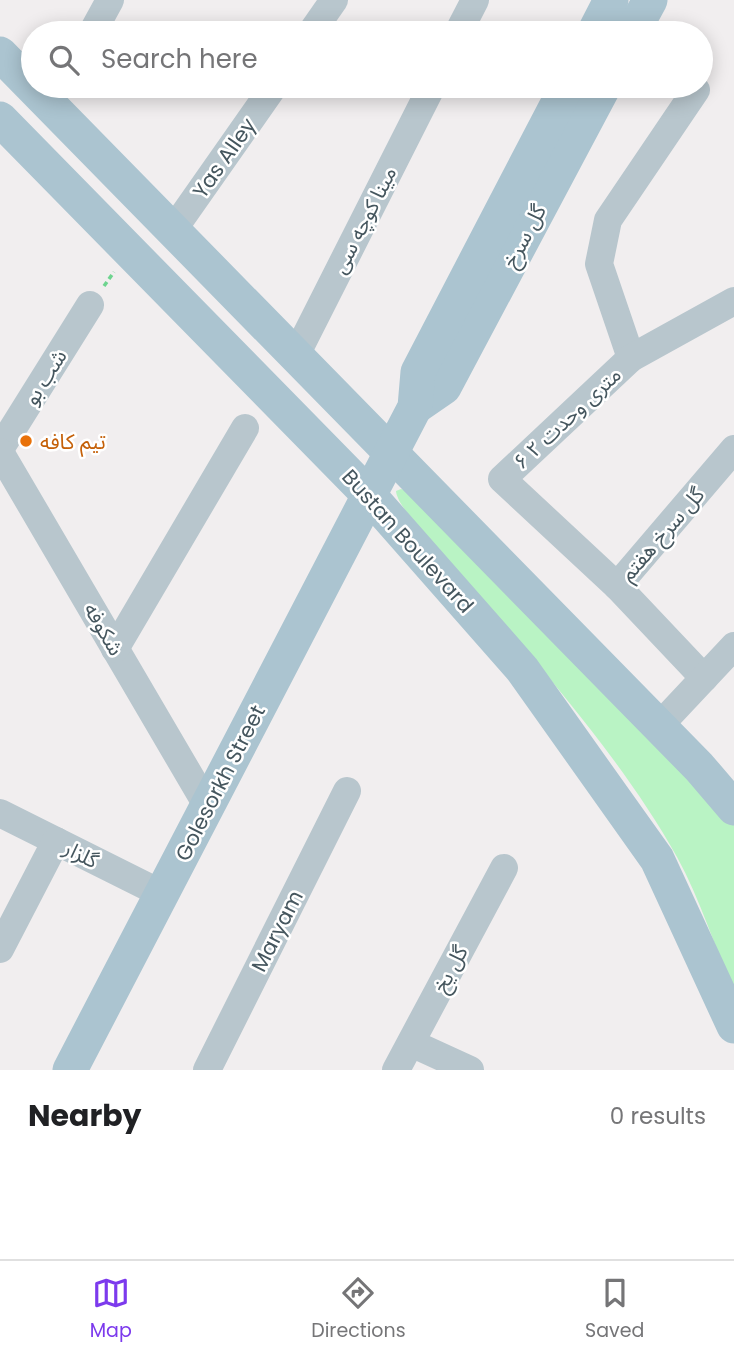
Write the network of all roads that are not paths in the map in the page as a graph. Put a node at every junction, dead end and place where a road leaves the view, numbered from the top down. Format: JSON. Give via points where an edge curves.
{"nodes":[{"id":1,"x":110,"y":0,"type":"edge"},
{"id":2,"x":334,"y":0,"type":"edge"},
{"id":3,"x":475,"y":0,"type":"edge"},
{"id":4,"x":611,"y":0,"type":"edge"},
{"id":5,"x":650,"y":0,"type":"edge"},
{"id":6,"x":99,"y":21,"type":"edge"},
{"id":7,"x":319,"y":21,"type":"edge"},
{"id":8,"x":464,"y":21,"type":"edge"},
{"id":9,"x":600,"y":21,"type":"edge"},
{"id":10,"x":639,"y":21,"type":"edge"},
{"id":11,"x":0,"y":54,"type":"edge"},
{"id":12,"x":21,"y":69,"type":"edge"},
{"id":13,"x":59,"y":98,"type":"edge"},
{"id":14,"x":266,"y":98,"type":"edge"},
{"id":15,"x":426,"y":98,"type":"edge"},
{"id":16,"x":561,"y":98,"type":"edge"},
{"id":17,"x":597,"y":98,"type":"edge"},
{"id":18,"x":691,"y":98,"type":"edge"},
{"id":19,"x":0,"y":119,"type":"edge"},
{"id":20,"x":173,"y":230,"type":"junction"},
{"id":21,"x":734,"y":301,"type":"edge"},
{"id":22,"x":90,"y":305,"type":"road end"},
{"id":23,"x":296,"y":355,"type":"junction"},
{"id":24,"x":631,"y":358,"type":"junction"},
{"id":25,"x":431,"y":379,"type":"junction"},
{"id":26,"x":245,"y":428,"type":"dead end"},
{"id":27,"x":734,"y":449,"type":"edge"},
{"id":28,"x":0,"y":450,"type":"edge"},
{"id":29,"x":391,"y":452,"type":"junction"},
{"id":30,"x":369,"y":495,"type":"junction"},
{"id":31,"x":617,"y":586,"type":"junction"},
{"id":32,"x":734,"y":646,"type":"edge"},
{"id":33,"x":115,"y":649,"type":"junction"},
{"id":34,"x":704,"y":678,"type":"junction"},
{"id":35,"x":659,"y":726,"type":"junction"},
{"id":36,"x":347,"y":791,"type":"dead end"},
{"id":37,"x":208,"y":807,"type":"junction"},
{"id":38,"x":734,"y":808,"type":"edge"},
{"id":39,"x":0,"y":813,"type":"edge"},
{"id":40,"x":56,"y":841,"type":"junction"},
{"id":41,"x":504,"y":868,"type":"dead end"},
{"id":42,"x":162,"y":894,"type":"junction"},
{"id":43,"x":0,"y":949,"type":"edge"},
{"id":44,"x":734,"y":1026,"type":"edge"},
{"id":45,"x":411,"y":1043,"type":"junction"},
{"id":46,"x":70,"y":1070,"type":"edge"},
{"id":47,"x":206,"y":1070,"type":"edge"},
{"id":48,"x":396,"y":1070,"type":"edge"},
{"id":49,"x":470,"y":1070,"type":"edge"}],
"edges":[{"from":1,"to":6,"type":"street"},
{"from":2,"to":7,"type":"street"},
{"from":3,"to":8,"type":"street"},
{"from":4,"to":9,"type":"main road"},
{"from":5,"to":10,"type":"main road"},
{"from":11,"to":12,"type":"main road"},
{"from":13,"to":20,"type":"main road"},
{"from":14,"to":20,"type":"street","name":"Yas Alley"},
{"from":15,"to":23,"type":"street","name":"مینا کوچه سی"},
{"from":16,"to":25,"type":"main road","name":"گل سرخ"},
{"from":17,"to":25,"type":"main road","name":"گل سرخ"},
{"from":18,"to":24,"type":"street","via":[[608,220],[599,264]]},
{"from":19,"to":30,"type":"main road","name":"Bustan Boulevard"},
{"from":20,"to":23,"type":"main road"},
{"from":21,"to":24,"type":"street","name":"۶ متری وحدت ۲"},
{"from":22,"to":28,"type":"street","name":"شب بو"},
{"from":23,"to":29,"type":"main road"},
{"from":24,"to":31,"type":"street","name":"۶ متری وحدت ۲","via":[[502,480]]},
{"from":25,"to":29,"type":"main road","name":"Golesorkh Street"},
{"from":26,"to":33,"type":"street"},
{"from":27,"to":31,"type":"street","name":"گل سرخ هفتم"},
{"from":28,"to":33,"type":"street","name":"شکوفه"},
{"from":29,"to":30,"type":"main road","name":"Golesorkh Street"},
{"from":29,"to":35,"type":"main road"},
{"from":30,"to":37,"type":"main road","name":"Golesorkh Street"},
{"from":30,"to":44,"type":"main road","name":"Bustan Boulevard","via":[[522,669],[657,859]]},
{"from":31,"to":34,"type":"street"},
{"from":32,"to":34,"type":"street"},
{"from":33,"to":37,"type":"street","name":"شکوفه"},
{"from":34,"to":35,"type":"street"},
{"from":35,"to":38,"type":"main road"},
{"from":36,"to":47,"type":"street","name":"Maryam"},
{"from":37,"to":42,"type":"main road","name":"Golesorkh Street"},
{"from":39,"to":40,"type":"street","name":"گلزار"},
{"from":40,"to":42,"type":"street","name":"گلزار"},
{"from":40,"to":43,"type":"street"},
{"from":41,"to":45,"type":"street","name":"گل یخ"},
{"from":42,"to":46,"type":"main road","name":"Golesorkh Street"},
{"from":45,"to":48,"type":"street","name":"گل یخ"},
{"from":45,"to":49,"type":"street"}]}
